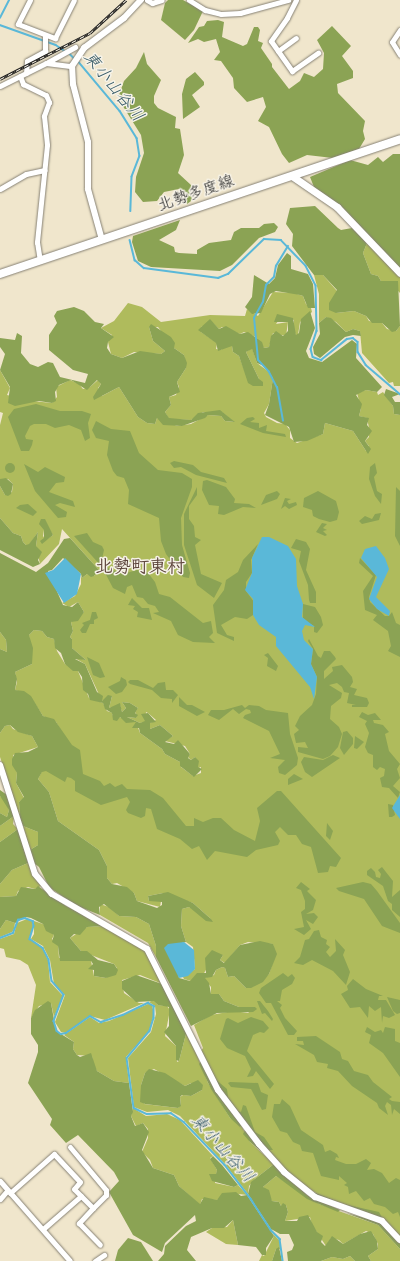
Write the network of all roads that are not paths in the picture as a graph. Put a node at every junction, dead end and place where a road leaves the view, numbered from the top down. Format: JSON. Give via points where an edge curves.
{"nodes":[{"id":1,"x":30,"y":0,"type":"edge"},
{"id":2,"x":74,"y":0,"type":"edge"},
{"id":3,"x":141,"y":0,"type":"edge"},
{"id":4,"x":147,"y":0,"type":"edge"},
{"id":5,"x":162,"y":0,"type":"edge"},
{"id":6,"x":189,"y":0,"type":"edge"},
{"id":7,"x":288,"y":0,"type":"edge"},
{"id":8,"x":296,"y":0,"type":"edge"},
{"id":9,"x":400,"y":30,"type":"edge"},
{"id":10,"x":45,"y":36,"type":"junction"},
{"id":11,"x":296,"y":38,"type":"dead end"},
{"id":12,"x":72,"y":48,"type":"dead end"},
{"id":13,"x":278,"y":51,"type":"junction"},
{"id":14,"x":318,"y":53,"type":"dead end"},
{"id":15,"x":400,"y":55,"type":"edge"},
{"id":16,"x":46,"y":62,"type":"junction"},
{"id":17,"x":73,"y":64,"type":"junction"},
{"id":18,"x":26,"y":73,"type":"junction"},
{"id":19,"x":20,"y":76,"type":"junction"},
{"id":20,"x":0,"y":86,"type":"edge"},
{"id":21,"x":400,"y":139,"type":"edge"},
{"id":22,"x":46,"y":170,"type":"junction"},
{"id":23,"x":292,"y":176,"type":"junction"},
{"id":24,"x":0,"y":189,"type":"edge"},
{"id":25,"x":102,"y":240,"type":"junction"},
{"id":26,"x":40,"y":261,"type":"junction"},
{"id":27,"x":400,"y":272,"type":"edge"},
{"id":28,"x":0,"y":274,"type":"edge"},
{"id":29,"x":0,"y":766,"type":"edge"},
{"id":30,"x":70,"y":1146,"type":"dead end"},
{"id":31,"x":0,"y":1181,"type":"edge"},
{"id":32,"x":8,"y":1192,"type":"junction"},
{"id":33,"x":81,"y":1196,"type":"junction"},
{"id":34,"x":0,"y":1199,"type":"edge"},
{"id":35,"x":93,"y":1208,"type":"junction"},
{"id":36,"x":43,"y":1229,"type":"junction"},
{"id":37,"x":400,"y":1240,"type":"edge"},
{"id":38,"x":100,"y":1245,"type":"dead end"},
{"id":39,"x":104,"y":1255,"type":"dead end"},
{"id":40,"x":70,"y":1261,"type":"edge"},
{"id":41,"x":95,"y":1261,"type":"edge"}],
"edges":[{"from":1,"to":10,"type":"street","via":[[18,24]]},
{"from":2,"to":10,"type":"street","via":[[55,38]]},
{"from":3,"to":17,"type":"street","via":[[124,18],[78,54]]},
{"from":4,"to":5,"type":"street"},
{"from":6,"to":7,"type":"street","via":[[205,10],[221,14],[240,13]]},
{"from":8,"to":13,"type":"street","via":[[271,40]]},
{"from":9,"to":15,"type":"street","via":[[392,42]]},
{"from":10,"to":18,"type":"street","via":[[45,51],[27,61]]},
{"from":11,"to":13,"type":"street"},
{"from":12,"to":16,"type":"street"},
{"from":13,"to":14,"type":"street","via":[[292,71]]},
{"from":16,"to":17,"type":"street"},
{"from":16,"to":18,"type":"street"},
{"from":17,"to":25,"type":"street","via":[[73,84],[85,125],[88,189]]},
{"from":18,"to":19,"type":"street"},
{"from":19,"to":20,"type":"street"},
{"from":19,"to":22,"type":"street","via":[[23,84],[46,95],[49,102],[44,116]]},
{"from":21,"to":23,"type":"main road","name":"北勢多度線"},
{"from":22,"to":24,"type":"street","via":[[26,174]]},
{"from":22,"to":26,"type":"street","via":[[38,242]]},
{"from":23,"to":25,"type":"main road","name":"北勢多度線"},
{"from":23,"to":27,"type":"main road","via":[[336,207]]},
{"from":25,"to":26,"type":"main road","name":"北勢多度線"},
{"from":26,"to":28,"type":"main road","name":"北勢多度線"},
{"from":29,"to":37,"type":"street","via":[[34,874],[52,894],[147,949],[215,1085],[259,1144],[284,1172],[315,1197],[382,1221]]},
{"from":30,"to":35,"type":"street","via":[[106,1190],[106,1195]]},
{"from":31,"to":32,"type":"street"},
{"from":32,"to":33,"type":"street","via":[[54,1154],[80,1182],[74,1188]]},
{"from":32,"to":34,"type":"street"},
{"from":32,"to":36,"type":"street"},
{"from":33,"to":35,"type":"street"},
{"from":33,"to":36,"type":"street"},
{"from":35,"to":38,"type":"street","via":[[79,1223]]},
{"from":36,"to":40,"type":"street"},
{"from":39,"to":41,"type":"street"}]}
